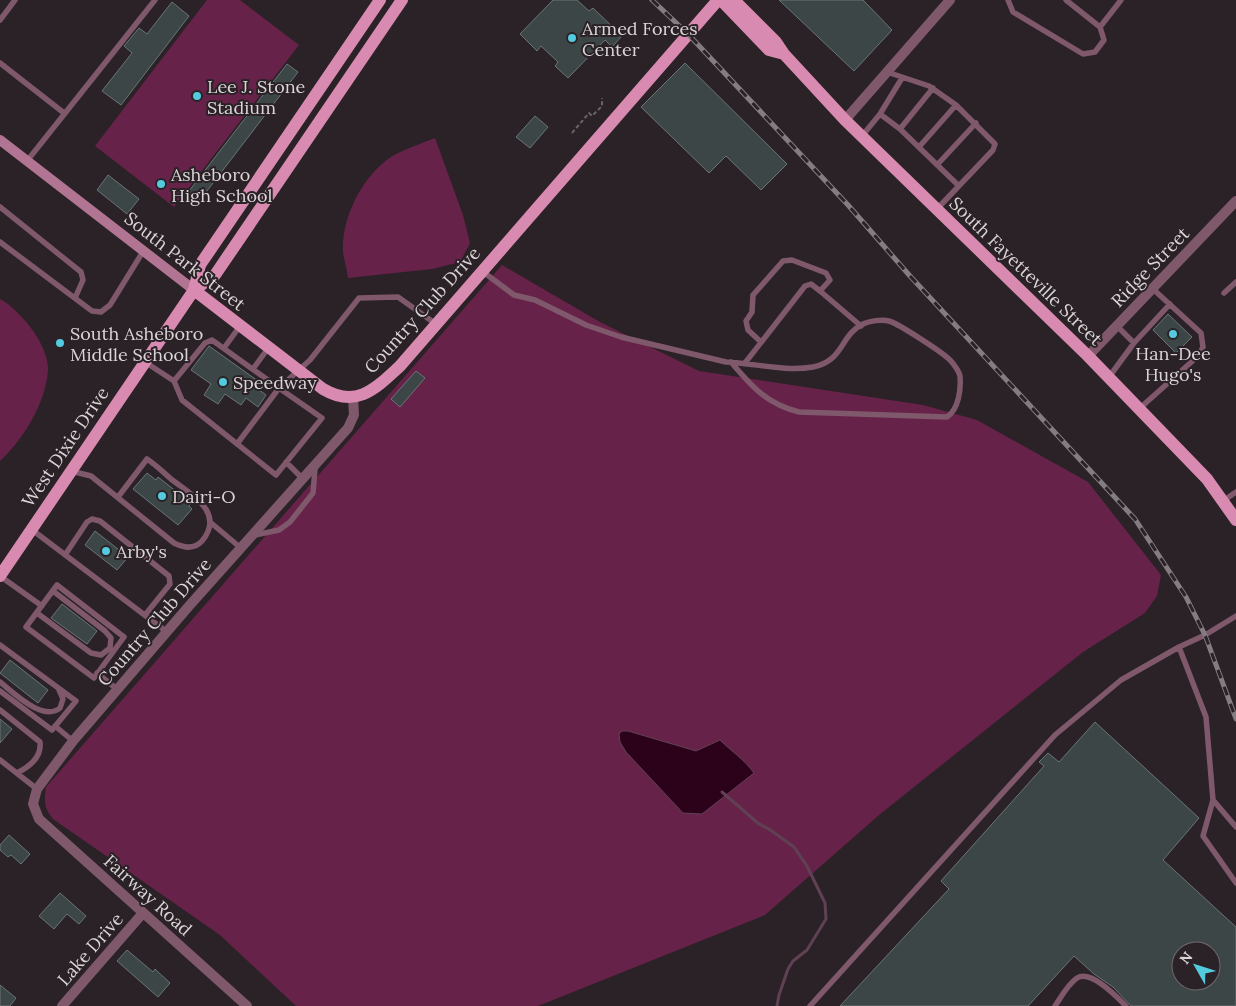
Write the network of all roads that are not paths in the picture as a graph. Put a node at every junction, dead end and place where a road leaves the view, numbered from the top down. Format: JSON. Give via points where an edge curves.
{"nodes":[{"id":1,"x":15,"y":0,"type":"edge"},
{"id":2,"x":155,"y":0,"type":"edge"},
{"id":3,"x":380,"y":0,"type":"edge"},
{"id":4,"x":402,"y":0,"type":"edge"},
{"id":5,"x":720,"y":0,"type":"edge"},
{"id":6,"x":734,"y":0,"type":"edge"},
{"id":7,"x":950,"y":0,"type":"edge"},
{"id":8,"x":1008,"y":0,"type":"edge"},
{"id":9,"x":1066,"y":0,"type":"edge"},
{"id":10,"x":1121,"y":0,"type":"edge"},
{"id":11,"x":0,"y":20,"type":"edge"},
{"id":12,"x":1100,"y":27,"type":"junction"},
{"id":13,"x":784,"y":54,"type":"junction"},
{"id":14,"x":0,"y":63,"type":"edge"},
{"id":15,"x":887,"y":72,"type":"junction"},
{"id":16,"x":902,"y":78,"type":"junction"},
{"id":17,"x":934,"y":88,"type":"junction"},
{"id":18,"x":956,"y":105,"type":"junction"},
{"id":19,"x":64,"y":113,"type":"junction"},
{"id":20,"x":880,"y":114,"type":"junction"},
{"id":21,"x":845,"y":120,"type":"junction"},
{"id":22,"x":976,"y":123,"type":"junction"},
{"id":23,"x":900,"y":129,"type":"junction"},
{"id":24,"x":862,"y":136,"type":"junction"},
{"id":25,"x":0,"y":140,"type":"edge"},
{"id":26,"x":919,"y":147,"type":"junction"},
{"id":27,"x":27,"y":161,"type":"junction"},
{"id":28,"x":937,"y":165,"type":"junction"},
{"id":29,"x":959,"y":186,"type":"junction"},
{"id":30,"x":1236,"y":201,"type":"edge"},
{"id":31,"x":0,"y":207,"type":"edge"},
{"id":32,"x":937,"y":209,"type":"junction"},
{"id":33,"x":0,"y":242,"type":"edge"},
{"id":34,"x":144,"y":250,"type":"junction"},
{"id":35,"x":482,"y":271,"type":"junction"},
{"id":36,"x":1236,"y":282,"type":"edge"},
{"id":37,"x":1153,"y":288,"type":"junction"},
{"id":38,"x":194,"y":290,"type":"junction"},
{"id":39,"x":820,"y":291,"type":"junction"},
{"id":40,"x":1224,"y":293,"type":"dead end"},
{"id":41,"x":75,"y":298,"type":"junction"},
{"id":42,"x":1170,"y":304,"type":"junction"},
{"id":43,"x":436,"y":324,"type":"junction"},
{"id":44,"x":240,"y":326,"type":"junction"},
{"id":45,"x":861,"y":326,"type":"junction"},
{"id":46,"x":1117,"y":326,"type":"junction"},
{"id":47,"x":761,"y":342,"type":"junction"},
{"id":48,"x":1134,"y":343,"type":"junction"},
{"id":49,"x":269,"y":347,"type":"junction"},
{"id":50,"x":224,"y":348,"type":"junction"},
{"id":51,"x":1088,"y":356,"type":"junction"},
{"id":52,"x":145,"y":362,"type":"junction"},
{"id":53,"x":731,"y":362,"type":"junction"},
{"id":54,"x":745,"y":363,"type":"junction"},
{"id":55,"x":253,"y":369,"type":"junction"},
{"id":56,"x":298,"y":369,"type":"junction"},
{"id":57,"x":1109,"y":377,"type":"junction"},
{"id":58,"x":174,"y":381,"type":"junction"},
{"id":59,"x":279,"y":388,"type":"junction"},
{"id":60,"x":353,"y":397,"type":"junction"},
{"id":61,"x":1139,"y":408,"type":"junction"},
{"id":62,"x":237,"y":444,"type":"junction"},
{"id":63,"x":286,"y":462,"type":"junction"},
{"id":64,"x":316,"y":465,"type":"junction"},
{"id":65,"x":70,"y":471,"type":"junction"},
{"id":66,"x":303,"y":479,"type":"junction"},
{"id":67,"x":1236,"y":492,"type":"edge"},
{"id":68,"x":118,"y":497,"type":"junction"},
{"id":69,"x":1223,"y":501,"type":"junction"},
{"id":70,"x":1236,"y":520,"type":"edge"},
{"id":71,"x":210,"y":522,"type":"junction"},
{"id":72,"x":31,"y":529,"type":"junction"},
{"id":73,"x":255,"y":535,"type":"junction"},
{"id":74,"x":242,"y":549,"type":"junction"},
{"id":75,"x":65,"y":555,"type":"junction"},
{"id":76,"x":0,"y":576,"type":"edge"},
{"id":77,"x":53,"y":591,"type":"junction"},
{"id":78,"x":42,"y":606,"type":"junction"},
{"id":79,"x":37,"y":613,"type":"junction"},
{"id":80,"x":145,"y":615,"type":"junction"},
{"id":81,"x":1236,"y":616,"type":"edge"},
{"id":82,"x":167,"y":632,"type":"junction"},
{"id":83,"x":0,"y":645,"type":"edge"},
{"id":84,"x":1180,"y":647,"type":"junction"},
{"id":85,"x":97,"y":673,"type":"junction"},
{"id":86,"x":0,"y":682,"type":"edge"},
{"id":87,"x":56,"y":686,"type":"junction"},
{"id":88,"x":118,"y":690,"type":"junction"},
{"id":89,"x":0,"y":691,"type":"edge"},
{"id":90,"x":0,"y":710,"type":"edge"},
{"id":91,"x":55,"y":726,"type":"junction"},
{"id":92,"x":73,"y":741,"type":"junction"},
{"id":93,"x":0,"y":760,"type":"edge"},
{"id":94,"x":17,"y":773,"type":"junction"},
{"id":95,"x":37,"y":789,"type":"junction"},
{"id":96,"x":1213,"y":800,"type":"junction"},
{"id":97,"x":34,"y":804,"type":"joint"},
{"id":98,"x":1236,"y":827,"type":"edge"},
{"id":99,"x":1236,"y":883,"type":"edge"},
{"id":100,"x":143,"y":913,"type":"junction"},
{"id":101,"x":62,"y":1006,"type":"edge"},
{"id":102,"x":246,"y":1006,"type":"edge"},
{"id":103,"x":810,"y":1006,"type":"edge"},
{"id":104,"x":1055,"y":1006,"type":"edge"},
{"id":105,"x":1126,"y":1006,"type":"edge"}],
"edges":[{"from":1,"to":11,"type":"lane"},
{"from":2,"to":19,"type":"lane"},
{"from":3,"to":38,"type":"main road","name":"West Dixie Drive","via":[[200,265]]},
{"from":4,"to":38,"type":"main road","name":"West Dixie Drive","via":[[214,275]]},
{"from":5,"to":13,"type":"main road","name":"South Fayetteville Street","via":[[769,50]]},
{"from":5,"to":35,"type":"main road","name":"Country Club Drive"},
{"from":6,"to":13,"type":"main road","name":"South Fayetteville Street"},
{"from":7,"to":15,"type":"street"},
{"from":8,"to":12,"type":"lane","via":[[1014,12],[1082,54],[1095,52],[1104,40]]},
{"from":9,"to":12,"type":"lane"},
{"from":10,"to":12,"type":"lane"},
{"from":13,"to":21,"type":"main road","name":"South Fayetteville Street"},
{"from":14,"to":19,"type":"lane"},
{"from":15,"to":16,"type":"lane"},
{"from":15,"to":21,"type":"street"},
{"from":16,"to":17,"type":"lane"},
{"from":16,"to":20,"type":"lane"},
{"from":17,"to":18,"type":"lane"},
{"from":17,"to":23,"type":"lane"},
{"from":18,"to":22,"type":"lane"},
{"from":18,"to":26,"type":"lane"},
{"from":19,"to":27,"type":"lane"},
{"from":20,"to":23,"type":"lane"},
{"from":20,"to":24,"type":"lane"},
{"from":21,"to":24,"type":"main road","name":"South Fayetteville Street"},
{"from":22,"to":28,"type":"lane"},
{"from":22,"to":29,"type":"lane","via":[[995,144]]},
{"from":23,"to":26,"type":"lane"},
{"from":24,"to":32,"type":"main road","name":"South Fayetteville Street"},
{"from":25,"to":27,"type":"main road","name":"South Park Street"},
{"from":26,"to":28,"type":"lane"},
{"from":27,"to":34,"type":"main road","name":"South Park Street"},
{"from":28,"to":29,"type":"lane"},
{"from":29,"to":32,"type":"lane"},
{"from":30,"to":37,"type":"street","name":"Ridge Street"},
{"from":31,"to":41,"type":"lane","via":[[81,272],[83,280]]},
{"from":32,"to":51,"type":"main road","name":"South Fayetteville Street"},
{"from":33,"to":41,"type":"lane"},
{"from":34,"to":38,"type":"main road","name":"South Park Street"},
{"from":34,"to":41,"type":"lane","via":[[110,305],[101,312],[92,312]]},
{"from":35,"to":43,"type":"main road","name":"Country Club Drive"},
{"from":35,"to":53,"type":"lane","via":[[514,295],[535,300],[586,325],[621,337]]},
{"from":36,"to":40,"type":"lane"},
{"from":37,"to":42,"type":"lane"},
{"from":37,"to":46,"type":"street","name":"Ridge Street"},
{"from":38,"to":44,"type":"main road","name":"South Park Street"},
{"from":38,"to":52,"type":"main road","name":"West Dixie Drive"},
{"from":39,"to":45,"type":"lane"},
{"from":39,"to":47,"type":"lane","via":[[811,284],[805,286]]},
{"from":39,"to":47,"type":"lane","via":[[830,280],[826,273],[792,260],[782,261],[753,295],[752,312],[746,321],[748,330]]},
{"from":42,"to":48,"type":"lane"},
{"from":42,"to":61,"type":"lane","via":[[1201,333],[1204,347]]},
{"from":43,"to":56,"type":"lane","via":[[398,297],[359,298],[310,360]]},
{"from":43,"to":60,"type":"main road","name":"Country Club Drive","via":[[378,387]]},
{"from":44,"to":49,"type":"main road","name":"South Park Street"},
{"from":44,"to":50,"type":"lane"},
{"from":45,"to":53,"type":"lane","via":[[879,320],[890,321],[950,360],[960,374],[960,394],[954,413],[947,417],[799,412],[770,401]]},
{"from":45,"to":54,"type":"lane","via":[[854,330],[829,362],[812,367],[782,368]]},
{"from":46,"to":48,"type":"lane"},
{"from":46,"to":51,"type":"street","name":"Ridge Street"},
{"from":47,"to":54,"type":"lane"},
{"from":48,"to":57,"type":"lane"},
{"from":49,"to":55,"type":"lane"},
{"from":49,"to":56,"type":"main road","name":"South Park Street"},
{"from":50,"to":55,"type":"lane"},
{"from":50,"to":58,"type":"lane","via":[[212,340],[208,341]]},
{"from":51,"to":57,"type":"main road","name":"South Fayetteville Street"},
{"from":52,"to":58,"type":"lane"},
{"from":52,"to":65,"type":"main road","name":"West Dixie Drive"},
{"from":53,"to":54,"type":"lane"},
{"from":55,"to":59,"type":"lane"},
{"from":56,"to":59,"type":"lane"},
{"from":56,"to":60,"type":"main road","name":"South Park Street","via":[[331,394]]},
{"from":57,"to":61,"type":"main road","name":"South Fayetteville Street"},
{"from":58,"to":62,"type":"lane","via":[[182,400]]},
{"from":59,"to":62,"type":"lane"},
{"from":59,"to":63,"type":"lane","via":[[322,418]]},
{"from":60,"to":64,"type":"street","name":"Country Club Drive","via":[[354,415],[348,428]]},
{"from":61,"to":69,"type":"main road","name":"South Fayetteville Street","via":[[1207,479]]},
{"from":62,"to":63,"type":"lane","via":[[276,475]]},
{"from":63,"to":66,"type":"lane"},
{"from":64,"to":66,"type":"street","name":"Country Club Drive"},
{"from":64,"to":73,"type":"lane","via":[[313,493],[290,522],[279,530]]},
{"from":65,"to":68,"type":"lane","via":[[91,476]]},
{"from":65,"to":72,"type":"main road","name":"West Dixie Drive"},
{"from":66,"to":73,"type":"street","name":"Country Club Drive"},
{"from":67,"to":69,"type":"lane"},
{"from":68,"to":71,"type":"lane","via":[[182,547],[198,545],[208,532]]},
{"from":68,"to":71,"type":"lane","via":[[147,459],[200,501]]},
{"from":69,"to":70,"type":"main road","name":"South Fayetteville Street"},
{"from":71,"to":74,"type":"lane"},
{"from":72,"to":75,"type":"lane"},
{"from":72,"to":76,"type":"main road","name":"West Dixie Drive"},
{"from":73,"to":74,"type":"street","name":"Country Club Drive"},
{"from":74,"to":82,"type":"street","name":"Country Club Drive"},
{"from":75,"to":80,"type":"lane"},
{"from":75,"to":80,"type":"lane","via":[[87,522],[96,520],[167,572],[170,584]]},
{"from":76,"to":78,"type":"lane"},
{"from":77,"to":78,"type":"lane"},
{"from":77,"to":79,"type":"lane","via":[[105,631],[111,638],[110,648],[101,655],[91,653]]},
{"from":77,"to":85,"type":"lane","via":[[57,585],[124,637]]},
{"from":78,"to":79,"type":"lane"},
{"from":79,"to":85,"type":"lane","via":[[26,627],[94,678]]},
{"from":80,"to":82,"type":"lane"},
{"from":81,"to":84,"type":"lane"},
{"from":82,"to":88,"type":"street","name":"Country Club Drive"},
{"from":83,"to":87,"type":"lane"},
{"from":84,"to":96,"type":"lane","via":[[1206,717]]},
{"from":84,"to":103,"type":"lane","via":[[1121,680],[1055,734]]},
{"from":85,"to":88,"type":"lane"},
{"from":86,"to":87,"type":"lane","via":[[40,710],[52,713],[63,703]]},
{"from":87,"to":91,"type":"lane","via":[[76,701]]},
{"from":88,"to":92,"type":"street","name":"Country Club Drive"},
{"from":89,"to":91,"type":"lane","via":[[52,730]]},
{"from":90,"to":94,"type":"lane","via":[[40,742],[39,753],[33,762]]},
{"from":91,"to":92,"type":"lane"},
{"from":92,"to":95,"type":"street","name":"Country Club Drive"},
{"from":93,"to":94,"type":"lane"},
{"from":94,"to":95,"type":"lane"},
{"from":95,"to":97,"type":"street","name":"Country Club Drive"},
{"from":96,"to":98,"type":"lane"},
{"from":96,"to":99,"type":"lane","via":[[1203,836]]},
{"from":97,"to":100,"type":"street","name":"Fairway Road","via":[[39,819]]},
{"from":100,"to":101,"type":"street","name":"Lake Drive"},
{"from":100,"to":102,"type":"street","name":"Fairway Road"},
{"from":104,"to":105,"type":"lane","via":[[1077,978],[1084,976],[1099,981]]}]}
